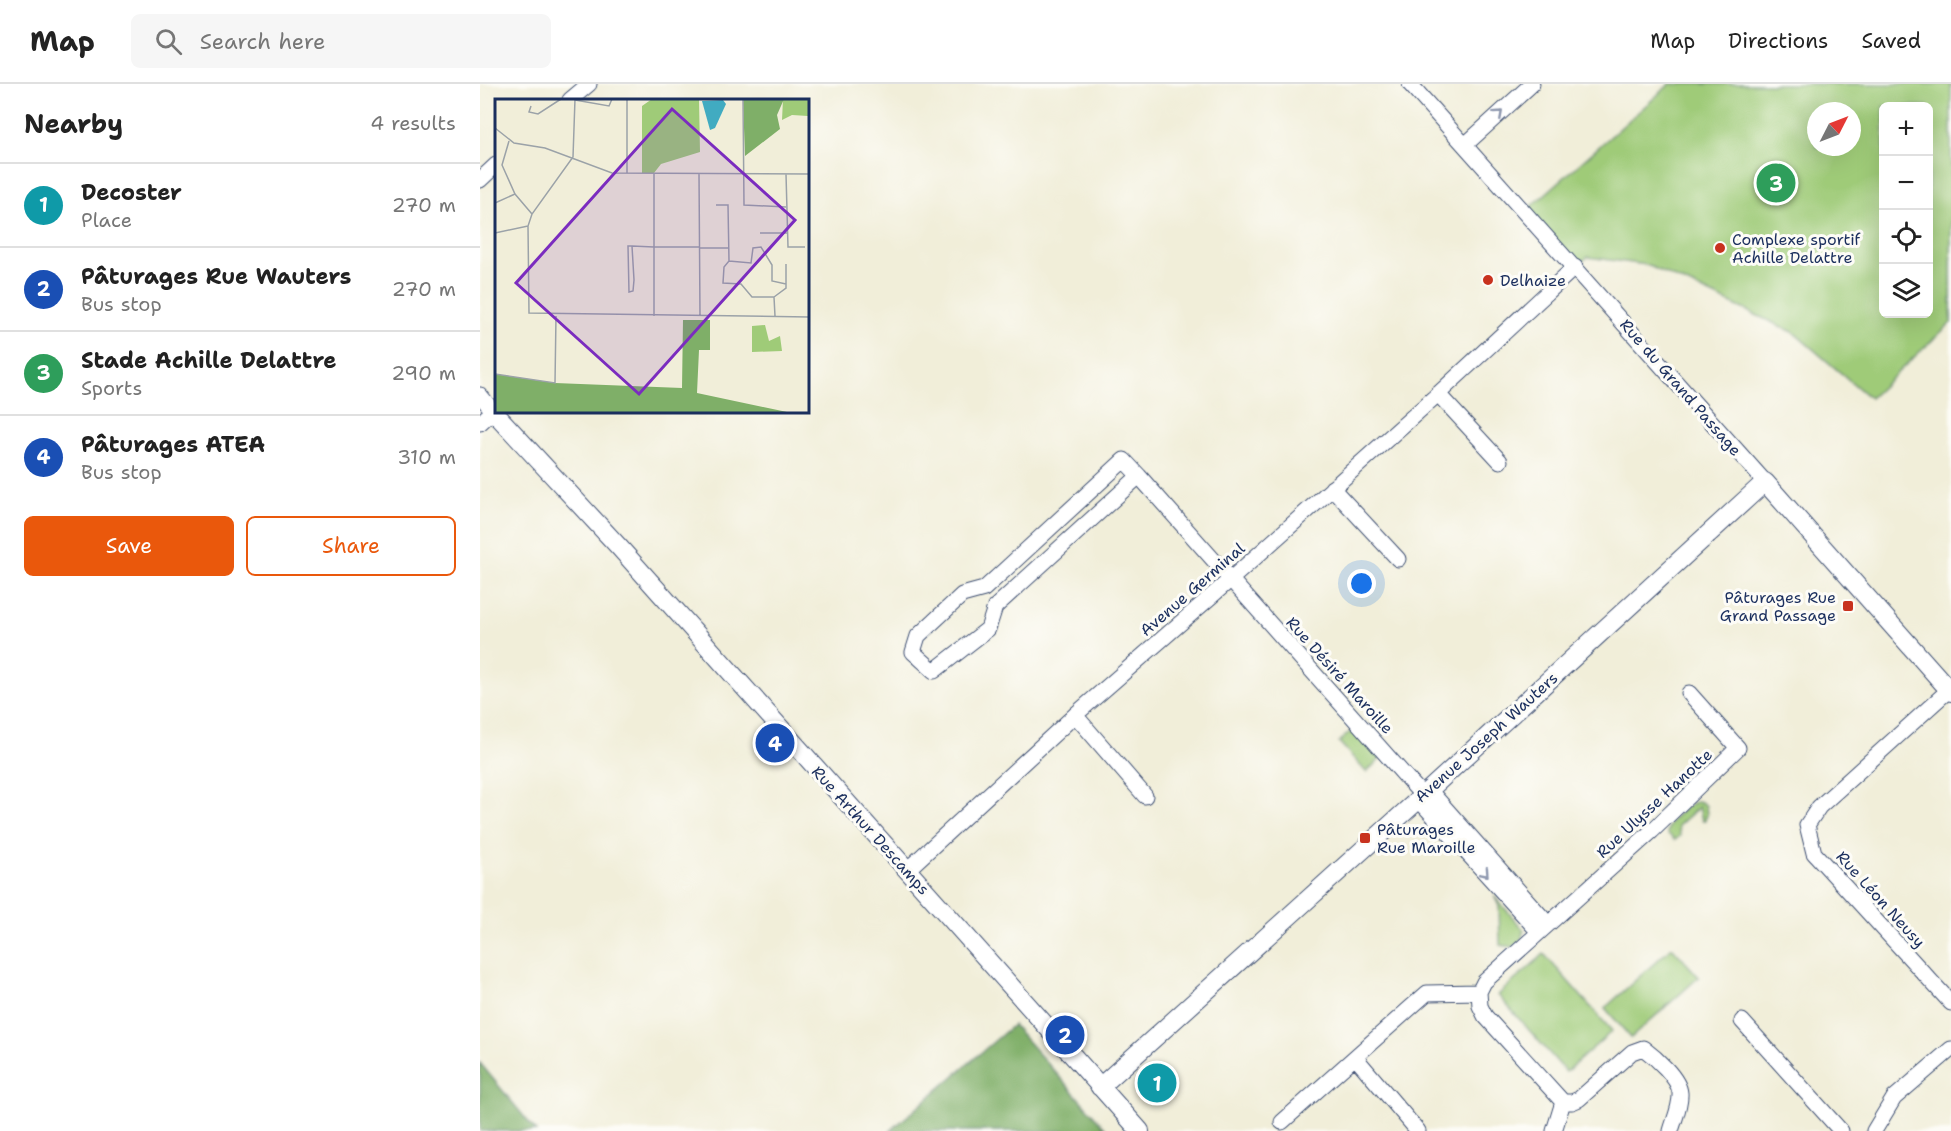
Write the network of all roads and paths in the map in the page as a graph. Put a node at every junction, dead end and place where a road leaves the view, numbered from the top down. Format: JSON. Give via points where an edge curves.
{"nodes":[{"id":1,"x":589,"y":84,"type":"edge"},
{"id":2,"x":1410,"y":84,"type":"edge"},
{"id":3,"x":1532,"y":84,"type":"edge"},
{"id":4,"x":571,"y":99,"type":"edge"},
{"id":5,"x":1465,"y":145,"type":"junction"},
{"id":6,"x":495,"y":166,"type":"edge"},
{"id":7,"x":480,"y":180,"type":"edge"},
{"id":8,"x":1575,"y":267,"type":"junction"},
{"id":9,"x":1438,"y":394,"type":"junction"},
{"id":10,"x":480,"y":395,"type":"edge"},
{"id":11,"x":487,"y":417,"type":"edge"},
{"id":12,"x":1500,"y":461,"type":"dead end"},
{"id":13,"x":1139,"y":476,"type":"junction"},
{"id":14,"x":1765,"y":482,"type":"junction"},
{"id":15,"x":1332,"y":488,"type":"junction"},
{"id":16,"x":1398,"y":559,"type":"dead end"},
{"id":17,"x":1231,"y":579,"type":"junction"},
{"id":18,"x":1950,"y":690,"type":"edge"},
{"id":19,"x":1689,"y":693,"type":"dead end"},
{"id":20,"x":1075,"y":716,"type":"junction"},
{"id":21,"x":1423,"y":795,"type":"junction"},
{"id":22,"x":1145,"y":796,"type":"dead end"},
{"id":23,"x":907,"y":870,"type":"junction"},
{"id":24,"x":1544,"y":928,"type":"junction"},
{"id":25,"x":1479,"y":992,"type":"junction"},
{"id":26,"x":1951,"y":1003,"type":"edge"},
{"id":27,"x":1742,"y":1021,"type":"dead end"},
{"id":28,"x":1951,"y":1049,"type":"edge"},
{"id":29,"x":1355,"y":1057,"type":"junction"},
{"id":30,"x":1100,"y":1087,"type":"junction"},
{"id":31,"x":1563,"y":1102,"type":"junction"},
{"id":32,"x":1282,"y":1122,"type":"dead end"},
{"id":33,"x":1140,"y":1131,"type":"edge"},
{"id":34,"x":1418,"y":1131,"type":"edge"},
{"id":35,"x":1554,"y":1131,"type":"edge"},
{"id":36,"x":1671,"y":1131,"type":"edge"},
{"id":37,"x":1841,"y":1131,"type":"edge"},
{"id":38,"x":1874,"y":1131,"type":"edge"}],
"edges":[{"from":1,"to":4,"type":"street"},
{"from":2,"to":5,"type":"street","name":"Rue du Grand Passage"},
{"from":5,"to":3,"type":"street","one_way":true},
{"from":5,"to":8,"type":"street","name":"Rue du Grand Passage"},
{"from":6,"to":7,"type":"street"},
{"from":8,"to":9,"type":"street","name":"Avenue Germinal"},
{"from":8,"to":14,"type":"street","name":"Rue du Grand Passage"},
{"from":9,"to":12,"type":"street"},
{"from":9,"to":15,"type":"street","name":"Avenue Germinal"},
{"from":10,"to":11,"type":"street","name":"Rue Arthur Descamps"},
{"from":11,"to":23,"type":"street","name":"Rue Arthur Descamps","via":[[619,547]]},
{"from":13,"to":13,"type":"street","via":[[995,607],[988,629],[934,671],[913,652],[918,636],[962,595],[984,589],[1124,460]]},
{"from":13,"to":17,"type":"street","name":"Rue Désiré Maroille"},
{"from":14,"to":18,"type":"street","name":"Rue du Grand Passage"},
{"from":14,"to":21,"type":"street","name":"Avenue Joseph Wauters"},
{"from":15,"to":16,"type":"street"},
{"from":15,"to":17,"type":"street","name":"Avenue Germinal"},
{"from":17,"to":20,"type":"street","name":"Avenue Germinal"},
{"from":17,"to":21,"type":"street","name":"Rue Désiré Maroille"},
{"from":18,"to":26,"type":"street","name":"Rue Léon Neusy","via":[[1819,807],[1807,825],[1814,853]]},
{"from":19,"to":24,"type":"street","name":"Rue Ulysse Hanotte","via":[[1738,748]]},
{"from":20,"to":22,"type":"street"},
{"from":20,"to":23,"type":"street","name":"Avenue Germinal"},
{"from":21,"to":24,"type":"street","name":"Rue Désiré Maroille"},
{"from":21,"to":30,"type":"street","name":"Avenue Joseph Wauters"},
{"from":23,"to":30,"type":"street","name":"Rue Arthur Descamps"},
{"from":24,"to":25,"type":"street","via":[[1484,982]]},
{"from":25,"to":29,"type":"street","via":[[1427,993]]},
{"from":25,"to":31,"type":"street","via":[[1485,1016]]},
{"from":27,"to":37,"type":"street"},
{"from":28,"to":38,"type":"street","via":[[1894,1098]]},
{"from":29,"to":32,"type":"street"},
{"from":29,"to":34,"type":"street"},
{"from":30,"to":33,"type":"street","name":"Rue Arthur Descamps"},
{"from":31,"to":35,"type":"street"},
{"from":31,"to":36,"type":"street","via":[[1579,1099],[1643,1048],[1663,1066],[1680,1090]]}]}
